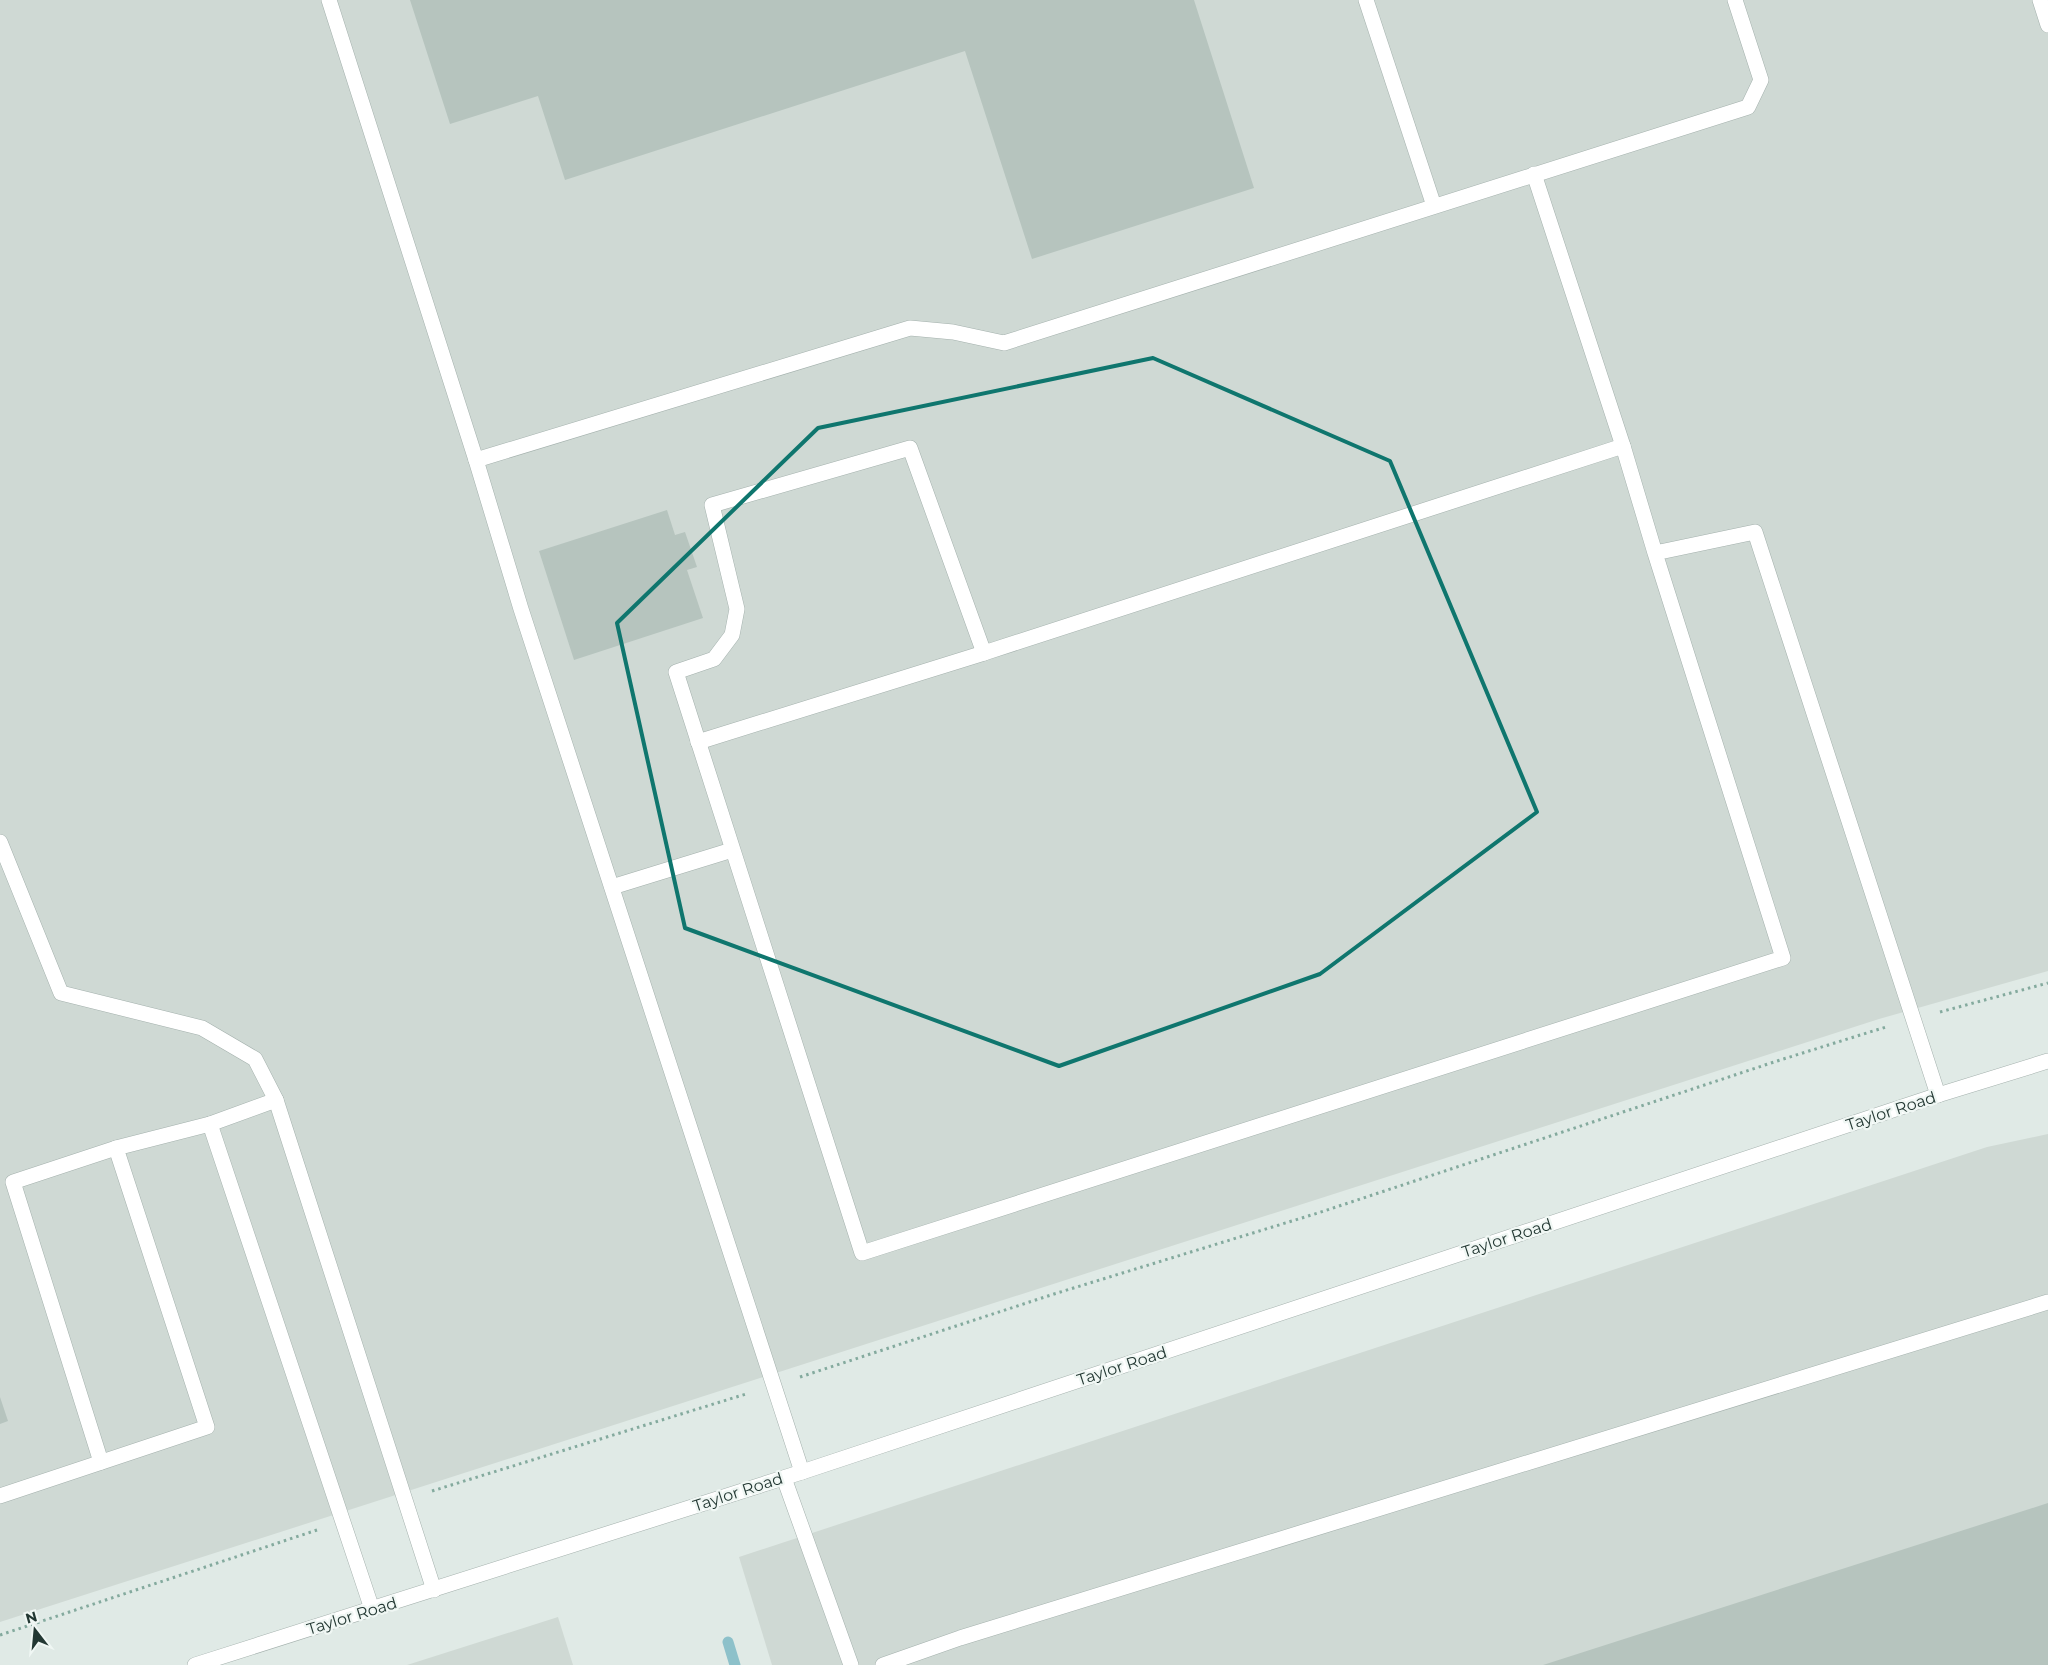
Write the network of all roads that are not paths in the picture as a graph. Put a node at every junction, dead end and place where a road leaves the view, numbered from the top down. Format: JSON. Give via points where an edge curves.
{"nodes":[{"id":1,"x":329,"y":0,"type":"edge"},
{"id":2,"x":1366,"y":0,"type":"edge"},
{"id":3,"x":1735,"y":0,"type":"edge"},
{"id":4,"x":2040,"y":0,"type":"edge"},
{"id":5,"x":2048,"y":25,"type":"edge"},
{"id":6,"x":1534,"y":174,"type":"junction"},
{"id":7,"x":1434,"y":206,"type":"junction"},
{"id":8,"x":1623,"y":446,"type":"junction"},
{"id":9,"x":476,"y":460,"type":"junction"},
{"id":10,"x":1655,"y":553,"type":"junction"},
{"id":11,"x":984,"y":653,"type":"junction"},
{"id":12,"x":698,"y":742,"type":"junction"},
{"id":13,"x":0,"y":842,"type":"edge"},
{"id":14,"x":732,"y":850,"type":"junction"},
{"id":15,"x":612,"y":887,"type":"junction"},
{"id":16,"x":2048,"y":1061,"type":"edge"},
{"id":17,"x":1938,"y":1095,"type":"junction"},
{"id":18,"x":276,"y":1100,"type":"junction"},
{"id":19,"x":210,"y":1124,"type":"junction"},
{"id":20,"x":116,"y":1148,"type":"junction"},
{"id":21,"x":2048,"y":1302,"type":"edge"},
{"id":22,"x":101,"y":1462,"type":"junction"},
{"id":23,"x":802,"y":1472,"type":"junction"},
{"id":24,"x":784,"y":1478,"type":"junction"},
{"id":25,"x":0,"y":1496,"type":"edge"},
{"id":26,"x":434,"y":1590,"type":"junction"},
{"id":27,"x":372,"y":1609,"type":"junction"},
{"id":28,"x":195,"y":1665,"type":"edge"},
{"id":29,"x":850,"y":1665,"type":"edge"},
{"id":30,"x":883,"y":1665,"type":"edge"}],
"edges":[{"from":1,"to":9,"type":"street"},
{"from":2,"to":7,"type":"street"},
{"from":3,"to":6,"type":"street","via":[[1761,80],[1748,107]]},
{"from":4,"to":5,"type":"street"},
{"from":6,"to":7,"type":"street"},
{"from":6,"to":8,"type":"street"},
{"from":7,"to":9,"type":"street","via":[[1004,343],[953,332],[910,328]]},
{"from":8,"to":10,"type":"street"},
{"from":8,"to":11,"type":"street"},
{"from":9,"to":15,"type":"street"},
{"from":10,"to":14,"type":"street","via":[[1783,958],[862,1253]]},
{"from":10,"to":17,"type":"street","via":[[1755,532]]},
{"from":11,"to":12,"type":"street"},
{"from":11,"to":12,"type":"street","via":[[910,448],[712,505],[736,609],[732,634],[714,658],[676,672]]},
{"from":12,"to":14,"type":"street"},
{"from":13,"to":18,"type":"street","via":[[61,993],[202,1028],[255,1059]]},
{"from":14,"to":15,"type":"street"},
{"from":15,"to":23,"type":"street"},
{"from":16,"to":17,"type":"street","name":"Taylor Road"},
{"from":17,"to":23,"type":"street","name":"Taylor Road"},
{"from":18,"to":19,"type":"street"},
{"from":18,"to":26,"type":"street"},
{"from":19,"to":20,"type":"street"},
{"from":19,"to":27,"type":"street"},
{"from":20,"to":22,"type":"street","via":[[13,1182]]},
{"from":20,"to":22,"type":"street","via":[[207,1427]]},
{"from":21,"to":30,"type":"street","via":[[960,1638]]},
{"from":22,"to":25,"type":"street"},
{"from":23,"to":24,"type":"street","name":"Taylor Road"},
{"from":24,"to":26,"type":"street","name":"Taylor Road"},
{"from":24,"to":29,"type":"street"},
{"from":26,"to":27,"type":"street","name":"Taylor Road"},
{"from":27,"to":28,"type":"street","name":"Taylor Road"}]}
